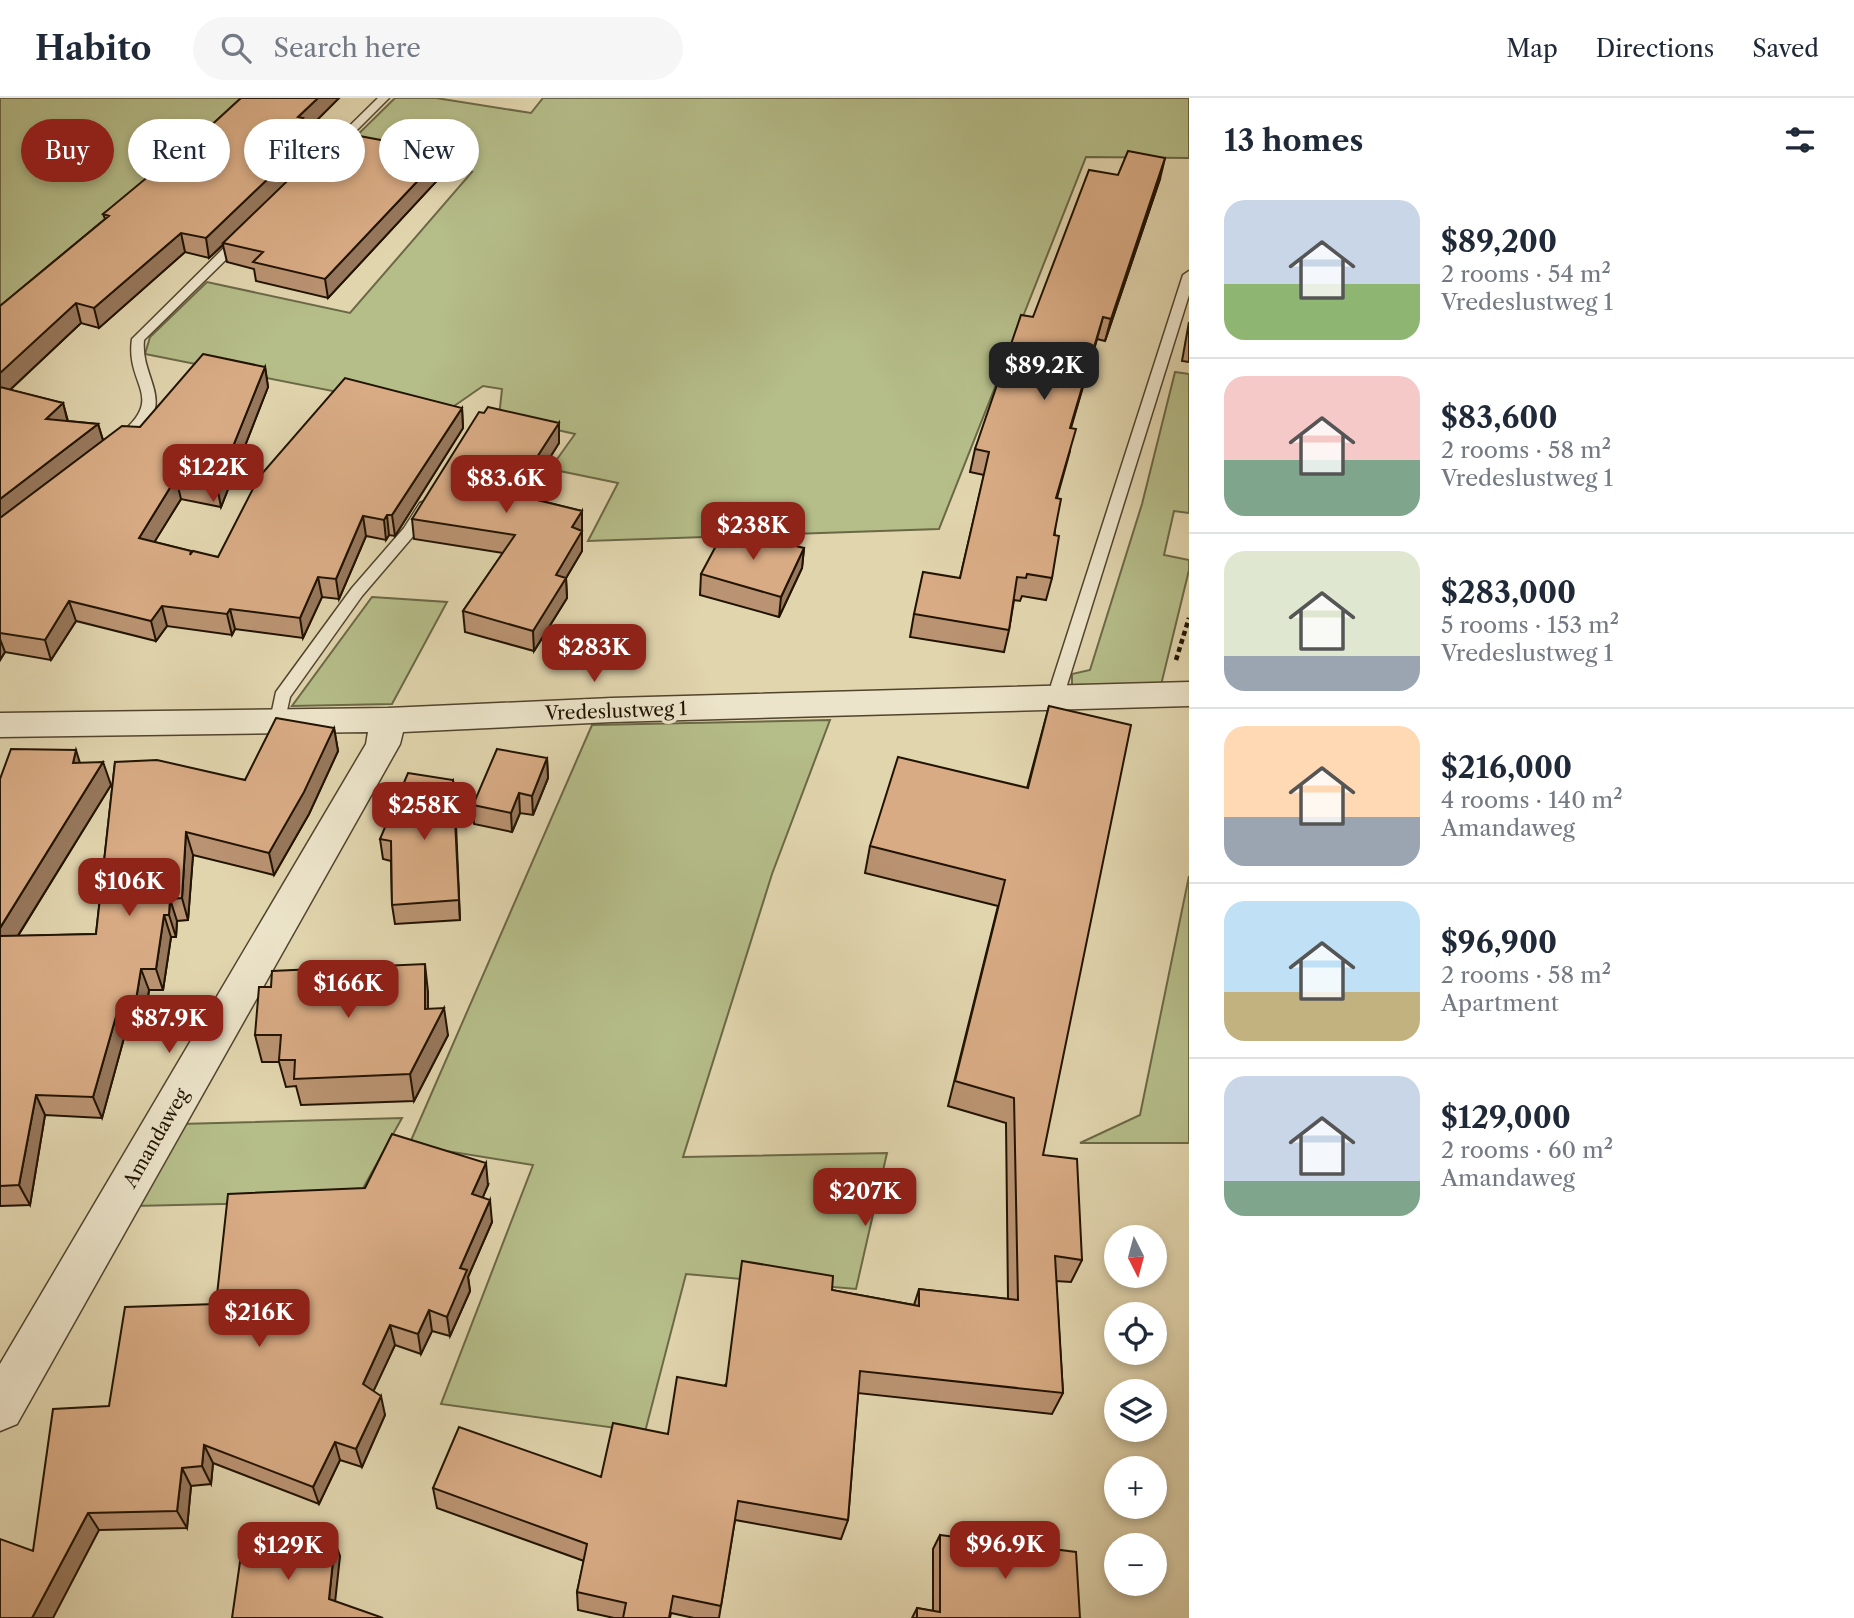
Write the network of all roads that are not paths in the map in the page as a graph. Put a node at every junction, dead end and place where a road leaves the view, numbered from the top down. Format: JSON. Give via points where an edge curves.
{"nodes":[{"id":1,"x":384,"y":98,"type":"edge"},
{"id":2,"x":363,"y":119,"type":"edge"},
{"id":3,"x":256,"y":223,"type":"edge"},
{"id":4,"x":1189,"y":275,"type":"edge"},
{"id":5,"x":111,"y":447,"type":"edge"},
{"id":6,"x":431,"y":496,"type":"edge"},
{"id":7,"x":1189,"y":694,"type":"edge"},
{"id":8,"x":1061,"y":697,"type":"junction"},
{"id":9,"x":278,"y":720,"type":"junction"},
{"id":10,"x":388,"y":720,"type":"junction"},
{"id":11,"x":0,"y":725,"type":"edge"},
{"id":12,"x":0,"y":1408,"type":"edge"}],
"edges":[{"from":1,"to":2,"type":"lane"},
{"from":3,"to":5,"type":"lane","via":[[138,339],[135,355],[151,397],[142,424]]},
{"from":4,"to":8,"type":"lane","via":[[1059,685]]},
{"from":6,"to":9,"type":"lane","via":[[410,531],[357,592],[282,696]]},
{"from":7,"to":8,"type":"street","name":"Vredeslustweg 1"},
{"from":8,"to":10,"type":"street","name":"Vredeslustweg 1"},
{"from":9,"to":10,"type":"street","name":"Vredeslustweg 1"},
{"from":9,"to":11,"type":"street","name":"Vredeslustweg 1"},
{"from":10,"to":12,"type":"street","name":"Amandaweg","via":[[383,744]]}]}
